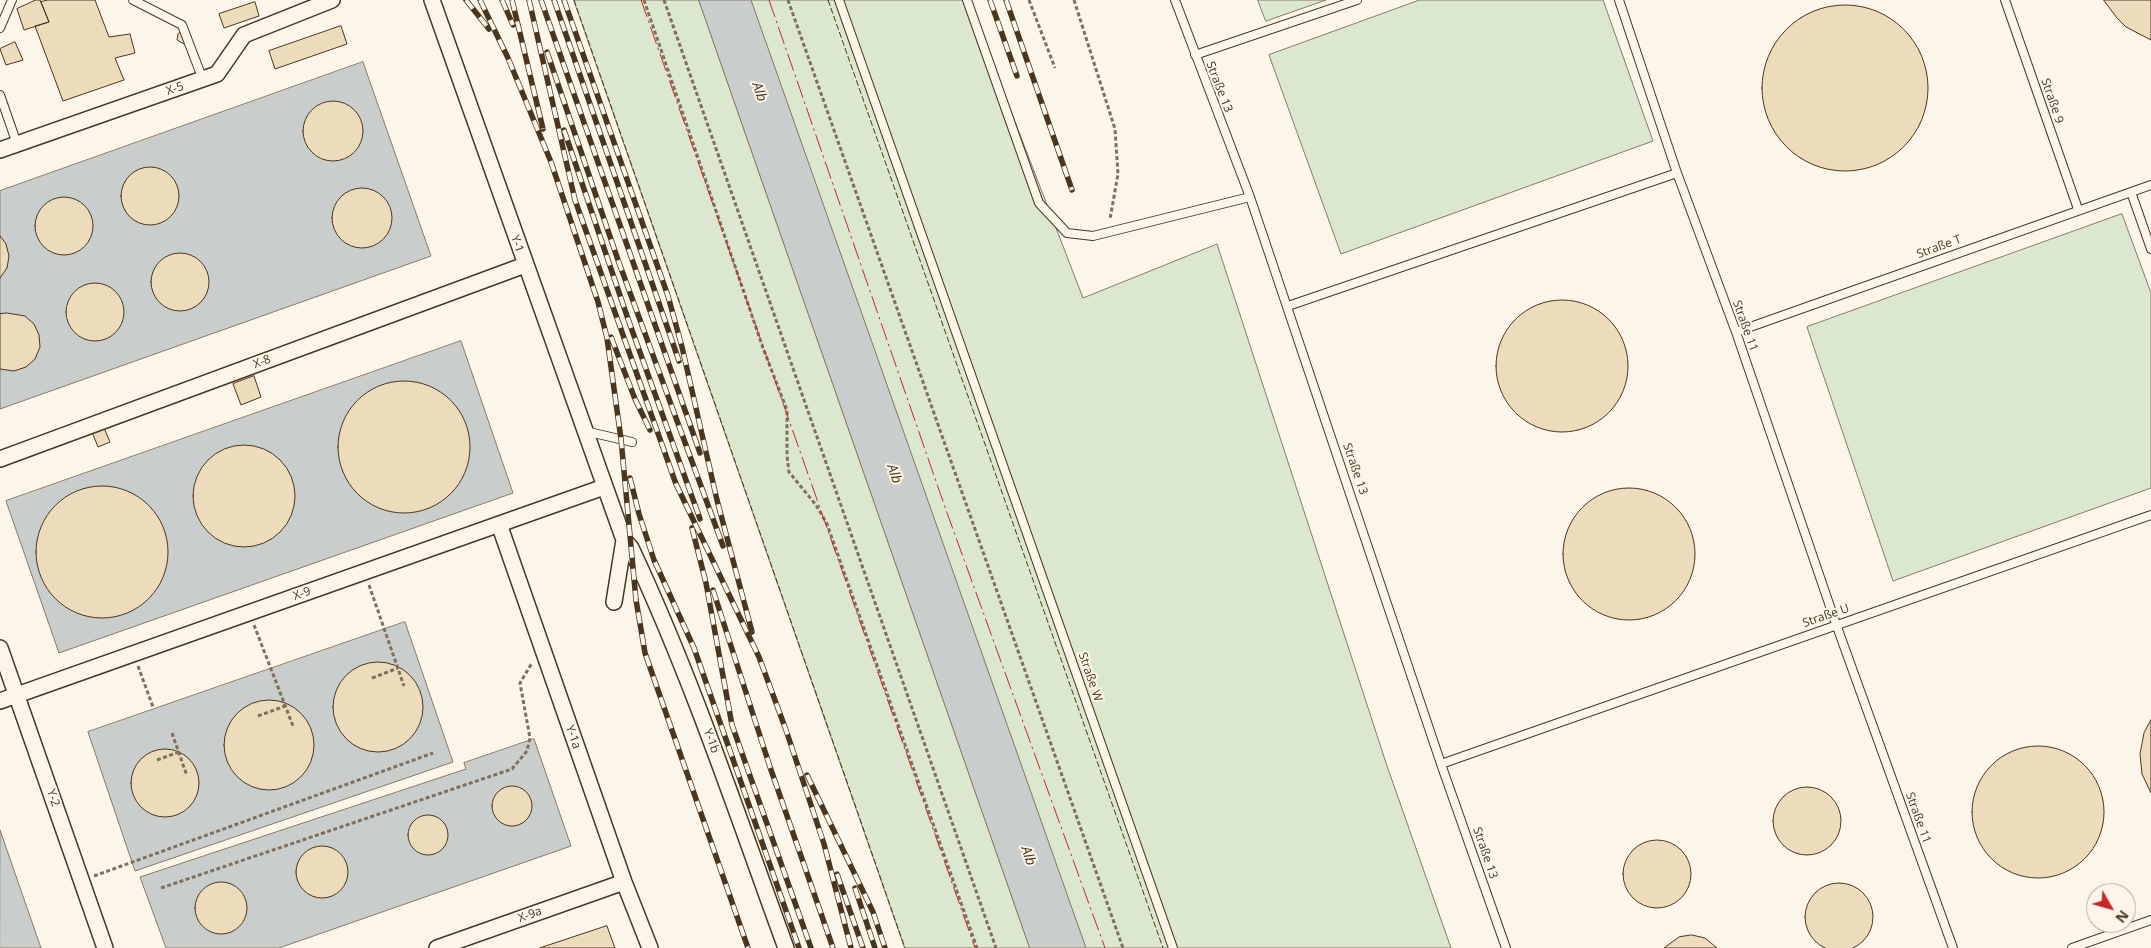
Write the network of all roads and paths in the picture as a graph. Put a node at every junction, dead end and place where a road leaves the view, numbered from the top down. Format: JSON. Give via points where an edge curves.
{"nodes":[{"id":1,"x":12,"y":0,"type":"edge"},
{"id":2,"x":133,"y":0,"type":"edge"},
{"id":3,"x":332,"y":0,"type":"edge"},
{"id":4,"x":432,"y":0,"type":"edge"},
{"id":5,"x":644,"y":0,"type":"edge"},
{"id":6,"x":664,"y":0,"type":"edge"},
{"id":7,"x":788,"y":0,"type":"edge"},
{"id":8,"x":839,"y":0,"type":"edge"},
{"id":9,"x":967,"y":0,"type":"edge"},
{"id":10,"x":1029,"y":0,"type":"edge"},
{"id":11,"x":1074,"y":0,"type":"edge"},
{"id":12,"x":1175,"y":0,"type":"edge"},
{"id":13,"x":1357,"y":0,"type":"edge"},
{"id":14,"x":1619,"y":0,"type":"edge"},
{"id":15,"x":2005,"y":0,"type":"edge"},
{"id":16,"x":0,"y":28,"type":"edge"},
{"id":17,"x":1195,"y":55,"type":"junction"},
{"id":18,"x":1054,"y":68,"type":"dead end"},
{"id":19,"x":203,"y":80,"type":"junction"},
{"id":20,"x":0,"y":95,"type":"edge"},
{"id":21,"x":17,"y":144,"type":"junction"},
{"id":22,"x":0,"y":150,"type":"edge"},
{"id":23,"x":1677,"y":173,"type":"junction"},
{"id":24,"x":2151,"y":185,"type":"edge"},
{"id":25,"x":2131,"y":192,"type":"junction"},
{"id":26,"x":1250,"y":198,"type":"junction"},
{"id":27,"x":2078,"y":209,"type":"junction"},
{"id":28,"x":1093,"y":236,"type":"junction"},
{"id":29,"x":2151,"y":249,"type":"edge"},
{"id":30,"x":525,"y":265,"type":"junction"},
{"id":31,"x":1288,"y":306,"type":"junction"},
{"id":32,"x":1736,"y":332,"type":"junction"},
{"id":33,"x":584,"y":430,"type":"junction"},
{"id":34,"x":632,"y":442,"type":"dead end"},
{"id":35,"x":0,"y":459,"type":"edge"},
{"id":36,"x":604,"y":487,"type":"junction"},
{"id":37,"x":2151,"y":515,"type":"edge"},
{"id":38,"x":499,"y":524,"type":"junction"},
{"id":39,"x":624,"y":540,"type":"junction"},
{"id":40,"x":364,"y":573,"type":"junction"},
{"id":41,"x":614,"y":602,"type":"dead end"},
{"id":42,"x":250,"y":612,"type":"junction"},
{"id":43,"x":1836,"y":624,"type":"junction"},
{"id":44,"x":0,"y":648,"type":"edge"},
{"id":45,"x":544,"y":652,"type":"junction"},
{"id":46,"x":134,"y":653,"type":"junction"},
{"id":47,"x":398,"y":668,"type":"junction"},
{"id":48,"x":372,"y":678,"type":"dead end"},
{"id":49,"x":404,"y":686,"type":"dead end"},
{"id":50,"x":16,"y":695,"type":"junction"},
{"id":51,"x":0,"y":701,"type":"edge"},
{"id":52,"x":285,"y":706,"type":"junction"},
{"id":53,"x":153,"y":707,"type":"dead end"},
{"id":54,"x":258,"y":716,"type":"dead end"},
{"id":55,"x":293,"y":726,"type":"dead end"},
{"id":56,"x":172,"y":733,"type":"dead end"},
{"id":57,"x":179,"y":752,"type":"junction"},
{"id":58,"x":434,"y":753,"type":"dead end"},
{"id":59,"x":157,"y":760,"type":"dead end"},
{"id":60,"x":1441,"y":764,"type":"junction"},
{"id":61,"x":187,"y":776,"type":"dead end"},
{"id":62,"x":81,"y":880,"type":"junction"},
{"id":63,"x":624,"y":882,"type":"junction"},
{"id":64,"x":161,"y":888,"type":"dead end"},
{"id":65,"x":2151,"y":920,"type":"edge"},
{"id":66,"x":105,"y":948,"type":"edge"},
{"id":67,"x":436,"y":948,"type":"edge"},
{"id":68,"x":650,"y":948,"type":"edge"},
{"id":69,"x":786,"y":948,"type":"edge"},
{"id":70,"x":977,"y":948,"type":"edge"},
{"id":71,"x":996,"y":948,"type":"edge"},
{"id":72,"x":1123,"y":948,"type":"edge"},
{"id":73,"x":1173,"y":948,"type":"edge"},
{"id":74,"x":1506,"y":948,"type":"edge"},
{"id":75,"x":1953,"y":948,"type":"edge"},
{"id":76,"x":2072,"y":948,"type":"edge"}],
"edges":[{"from":1,"to":16,"type":"lane"},
{"from":2,"to":19,"type":"lane","via":[[182,25]]},
{"from":3,"to":19,"type":"street","name":"X-5","via":[[244,35],[217,74]]},
{"from":4,"to":30,"type":"street","name":"Y-1"},
{"from":5,"to":70,"type":"path","via":[[787,410],[789,472],[827,524]]},
{"from":6,"to":71,"type":"path"},
{"from":7,"to":72,"type":"path"},
{"from":8,"to":73,"type":"lane","name":"Straße W"},
{"from":9,"to":28,"type":"lane","via":[[1039,204],[1067,233]]},
{"from":10,"to":18,"type":"path"},
{"from":11,"to":28,"type":"path","via":[[1116,138],[1118,174],[1112,217]]},
{"from":12,"to":17,"type":"lane","name":"Straße 13"},
{"from":13,"to":17,"type":"lane"},
{"from":14,"to":23,"type":"lane","name":"Straße 11"},
{"from":15,"to":27,"type":"lane","name":"Straße 9"},
{"from":17,"to":26,"type":"lane","name":"Straße 13"},
{"from":19,"to":21,"type":"street","name":"X-5"},
{"from":20,"to":21,"type":"lane"},
{"from":21,"to":22,"type":"street","name":"X-5"},
{"from":23,"to":31,"type":"lane"},
{"from":23,"to":32,"type":"lane","name":"Straße 11"},
{"from":24,"to":25,"type":"lane","name":"Straße T"},
{"from":25,"to":27,"type":"lane","name":"Straße T"},
{"from":25,"to":29,"type":"lane"},
{"from":26,"to":28,"type":"lane"},
{"from":26,"to":31,"type":"lane","name":"Straße 13"},
{"from":27,"to":32,"type":"lane","name":"Straße T"},
{"from":30,"to":33,"type":"street","name":"Y-1"},
{"from":30,"to":35,"type":"street","name":"X-8"},
{"from":31,"to":60,"type":"lane","name":"Straße 13"},
{"from":32,"to":43,"type":"lane","name":"Straße 11"},
{"from":33,"to":34,"type":"lane"},
{"from":33,"to":36,"type":"street","name":"Y-1"},
{"from":36,"to":38,"type":"street","name":"X-9"},
{"from":36,"to":39,"type":"street","name":"Y-1b"},
{"from":37,"to":43,"type":"lane","name":"Straße U"},
{"from":38,"to":40,"type":"street","name":"X-9"},
{"from":38,"to":45,"type":"street","name":"Y-1a"},
{"from":39,"to":41,"type":"street","name":"Y-1b"},
{"from":39,"to":69,"type":"street","name":"Y-1b","via":[[631,548],[661,612],[692,687]]},
{"from":40,"to":42,"type":"street","name":"X-9"},
{"from":40,"to":47,"type":"path"},
{"from":42,"to":46,"type":"street","name":"X-9"},
{"from":42,"to":52,"type":"path"},
{"from":43,"to":60,"type":"lane","name":"Straße U"},
{"from":43,"to":75,"type":"lane","name":"Straße 11"},
{"from":44,"to":50,"type":"street","name":"Y-2"},
{"from":45,"to":63,"type":"street","name":"Y-1a"},
{"from":45,"to":64,"type":"path","via":[[533,661],[520,683],[530,738],[527,751],[512,769]]},
{"from":46,"to":50,"type":"street","name":"X-9"},
{"from":46,"to":53,"type":"path"},
{"from":47,"to":48,"type":"path"},
{"from":47,"to":49,"type":"path"},
{"from":50,"to":51,"type":"street","name":"X-9"},
{"from":50,"to":62,"type":"street","name":"Y-2"},
{"from":52,"to":54,"type":"path"},
{"from":52,"to":55,"type":"path"},
{"from":56,"to":57,"type":"path"},
{"from":57,"to":59,"type":"path"},
{"from":57,"to":61,"type":"path"},
{"from":58,"to":62,"type":"path"},
{"from":60,"to":74,"type":"lane","name":"Straße 13"},
{"from":62,"to":66,"type":"street","name":"Y-2"},
{"from":63,"to":67,"type":"street","name":"X-9a"},
{"from":63,"to":68,"type":"street","name":"Y-1a"},
{"from":65,"to":76,"type":"lane"}]}
